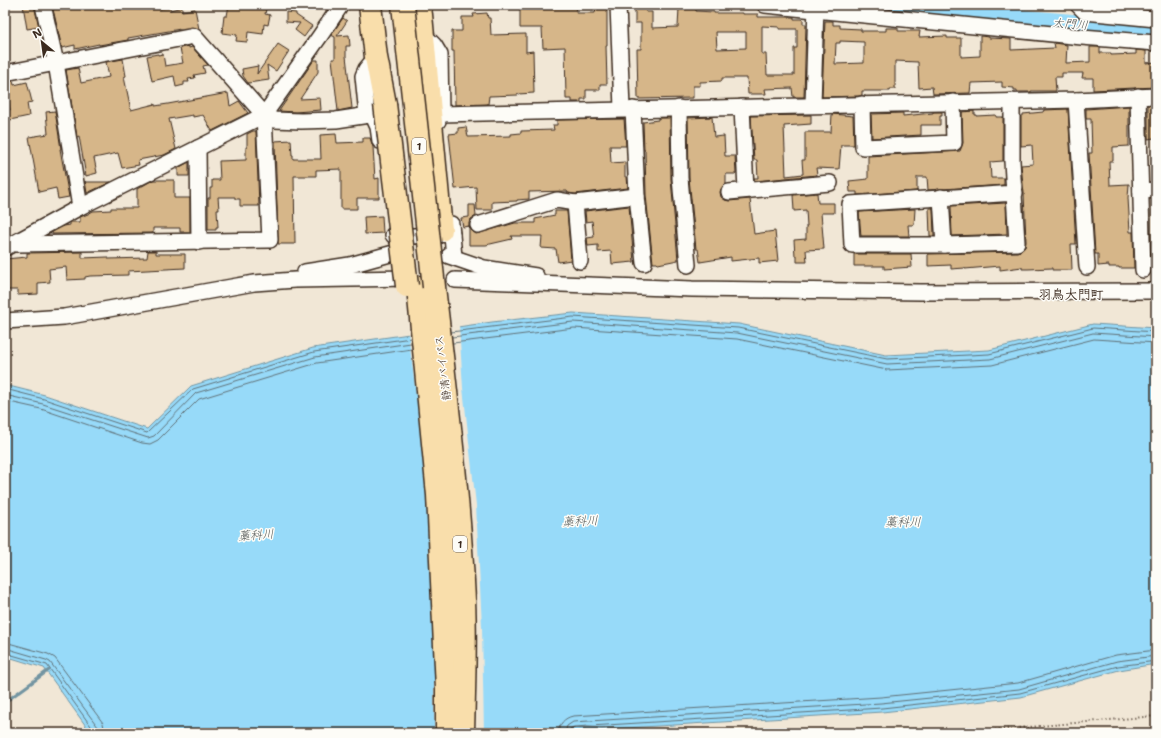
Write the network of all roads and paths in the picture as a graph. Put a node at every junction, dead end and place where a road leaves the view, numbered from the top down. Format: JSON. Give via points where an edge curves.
{"nodes":[{"id":1,"x":43,"y":5,"type":"edge"},
{"id":2,"x":341,"y":5,"type":"edge"},
{"id":3,"x":370,"y":5,"type":"edge"},
{"id":4,"x":388,"y":5,"type":"edge"},
{"id":5,"x":403,"y":5,"type":"edge"},
{"id":6,"x":419,"y":5,"type":"edge"},
{"id":7,"x":618,"y":5,"type":"edge"},
{"id":8,"x":765,"y":5,"type":"edge"},
{"id":9,"x":816,"y":8,"type":"edge"},
{"id":10,"x":1081,"y":9,"type":"edge"},
{"id":11,"x":1156,"y":19,"type":"edge"},
{"id":12,"x":423,"y":34,"type":"junction"},
{"id":13,"x":1082,"y":37,"type":"junction"},
{"id":14,"x":1156,"y":43,"type":"edge"},
{"id":15,"x":56,"y":63,"type":"junction"},
{"id":16,"x":5,"y":73,"type":"edge"},
{"id":17,"x":1138,"y":96,"type":"junction"},
{"id":18,"x":1156,"y":96,"type":"edge"},
{"id":19,"x":1076,"y":100,"type":"junction"},
{"id":20,"x":1012,"y":101,"type":"junction"},
{"id":21,"x":953,"y":102,"type":"junction"},
{"id":22,"x":862,"y":104,"type":"junction"},
{"id":23,"x":813,"y":105,"type":"junction"},
{"id":24,"x":742,"y":107,"type":"junction"},
{"id":25,"x":679,"y":108,"type":"junction"},
{"id":26,"x":628,"y":109,"type":"junction"},
{"id":27,"x":376,"y":110,"type":"junction"},
{"id":28,"x":441,"y":114,"type":"junction"},
{"id":29,"x":264,"y":115,"type":"junction"},
{"id":30,"x":198,"y":148,"type":"junction"},
{"id":31,"x":830,"y":183,"type":"dead end"},
{"id":32,"x":746,"y":190,"type":"junction"},
{"id":33,"x":1156,"y":190,"type":"edge"},
{"id":34,"x":1141,"y":191,"type":"junction"},
{"id":35,"x":729,"y":192,"type":"dead end"},
{"id":36,"x":1015,"y":193,"type":"junction"},
{"id":37,"x":637,"y":196,"type":"junction"},
{"id":38,"x":941,"y":197,"type":"junction"},
{"id":39,"x":575,"y":203,"type":"junction"},
{"id":40,"x":80,"y":207,"type":"junction"},
{"id":41,"x":478,"y":225,"type":"dead end"},
{"id":42,"x":452,"y":234,"type":"junction"},
{"id":43,"x":199,"y":242,"type":"junction"},
{"id":44,"x":944,"y":245,"type":"junction"},
{"id":45,"x":1149,"y":245,"type":"edge"},
{"id":46,"x":9,"y":246,"type":"edge"},
{"id":47,"x":397,"y":253,"type":"tunnel mouth"},
{"id":48,"x":580,"y":261,"type":"dead end"},
{"id":49,"x":644,"y":263,"type":"dead end"},
{"id":50,"x":688,"y":265,"type":"dead end"},
{"id":51,"x":1087,"y":267,"type":"dead end"},
{"id":52,"x":1143,"y":270,"type":"dead end"},
{"id":53,"x":409,"y":278,"type":"dead end"},
{"id":54,"x":455,"y":280,"type":"dead end"},
{"id":55,"x":254,"y":283,"type":"junction"},
{"id":56,"x":584,"y":286,"type":"junction"},
{"id":57,"x":1156,"y":291,"type":"edge"},
{"id":58,"x":5,"y":321,"type":"edge"},
{"id":59,"x":441,"y":427,"type":"junction"},
{"id":60,"x":455,"y":658,"type":"junction"},
{"id":61,"x":1156,"y":716,"type":"edge"},
{"id":62,"x":984,"y":732,"type":"edge"},
{"id":63,"x":440,"y":733,"type":"edge"},
{"id":64,"x":447,"y":733,"type":"edge"},
{"id":65,"x":463,"y":733,"type":"edge"},
{"id":66,"x":471,"y":733,"type":"edge"},
{"id":67,"x":959,"y":733,"type":"edge"}],
"edges":[{"from":1,"to":15,"type":"street"},
{"from":2,"to":29,"type":"street"},
{"from":3,"to":27,"type":"highway","number":"1","via":[[376,57]]},
{"from":4,"to":59,"type":"highway","name":"静清バイパス","number":"1","via":[[418,287]]},
{"from":5,"to":59,"type":"highway","name":"静清バイパス","number":"1","bridge":true,"via":[[434,287]]},
{"from":6,"to":12,"type":"highway","number":"1"},
{"from":7,"to":26,"type":"street"},
{"from":8,"to":9,"type":"street"},
{"from":9,"to":13,"type":"street"},
{"from":9,"to":23,"type":"street"},
{"from":10,"to":11,"type":"street"},
{"from":10,"to":13,"type":"street"},
{"from":12,"to":28,"type":"street","via":[[440,55]]},
{"from":12,"to":59,"type":"highway","number":"1","via":[[445,288]]},
{"from":13,"to":14,"type":"street"},
{"from":15,"to":16,"type":"street"},
{"from":15,"to":29,"type":"street","via":[[194,36]]},
{"from":15,"to":40,"type":"street"},
{"from":17,"to":18,"type":"street"},
{"from":17,"to":19,"type":"street"},
{"from":17,"to":34,"type":"street"},
{"from":19,"to":20,"type":"street"},
{"from":19,"to":51,"type":"street"},
{"from":20,"to":21,"type":"street"},
{"from":20,"to":36,"type":"street"},
{"from":21,"to":22,"type":"street"},
{"from":21,"to":22,"type":"street","via":[[954,143],[862,147]]},
{"from":22,"to":23,"type":"street"},
{"from":23,"to":24,"type":"street"},
{"from":24,"to":25,"type":"street"},
{"from":24,"to":32,"type":"street"},
{"from":25,"to":26,"type":"street"},
{"from":25,"to":50,"type":"street","via":[[680,178]]},
{"from":26,"to":28,"type":"street"},
{"from":26,"to":37,"type":"street"},
{"from":27,"to":29,"type":"street","via":[[336,120],[274,120]]},
{"from":27,"to":42,"type":"street","via":[[373,116],[378,127],[392,235],[395,237]]},
{"from":27,"to":59,"type":"highway","number":"1","bridge":true,"via":[[416,347]]},
{"from":28,"to":42,"type":"street","via":[[438,118]]},
{"from":29,"to":30,"type":"street"},
{"from":29,"to":43,"type":"street","via":[[270,240]]},
{"from":30,"to":40,"type":"street"},
{"from":30,"to":43,"type":"street"},
{"from":31,"to":32,"type":"street"},
{"from":32,"to":35,"type":"street"},
{"from":33,"to":34,"type":"street"},
{"from":34,"to":45,"type":"street"},
{"from":36,"to":38,"type":"street"},
{"from":36,"to":44,"type":"street","via":[[1017,243]]},
{"from":37,"to":39,"type":"street"},
{"from":37,"to":49,"type":"street"},
{"from":38,"to":44,"type":"street"},
{"from":38,"to":44,"type":"street","via":[[850,204],[852,245]]},
{"from":39,"to":41,"type":"street","via":[[558,200]]},
{"from":39,"to":48,"type":"street"},
{"from":40,"to":46,"type":"street"},
{"from":42,"to":56,"type":"street","via":[[452,257],[484,268],[551,278]]},
{"from":43,"to":46,"type":"street"},
{"from":45,"to":52,"type":"street"},
{"from":47,"to":55,"type":"street","via":[[350,265],[278,276]]},
{"from":53,"to":55,"type":"street"},
{"from":54,"to":56,"type":"street"},
{"from":55,"to":58,"type":"street","via":[[64,317]]},
{"from":56,"to":57,"type":"street","via":[[897,291]]},
{"from":59,"to":60,"type":"highway","name":"静清バイパス","number":"1","via":[[438,495]]},
{"from":60,"to":63,"type":"highway","number":"1"},
{"from":60,"to":64,"type":"highway","name":"静清バイパス","number":"1","via":[[448,688]]},
{"from":60,"to":65,"type":"highway","name":"静清バイパス","number":"1"},
{"from":60,"to":66,"type":"highway","number":"1"},
{"from":61,"to":62,"type":"path"},
{"from":62,"to":67,"type":"path"}]}
